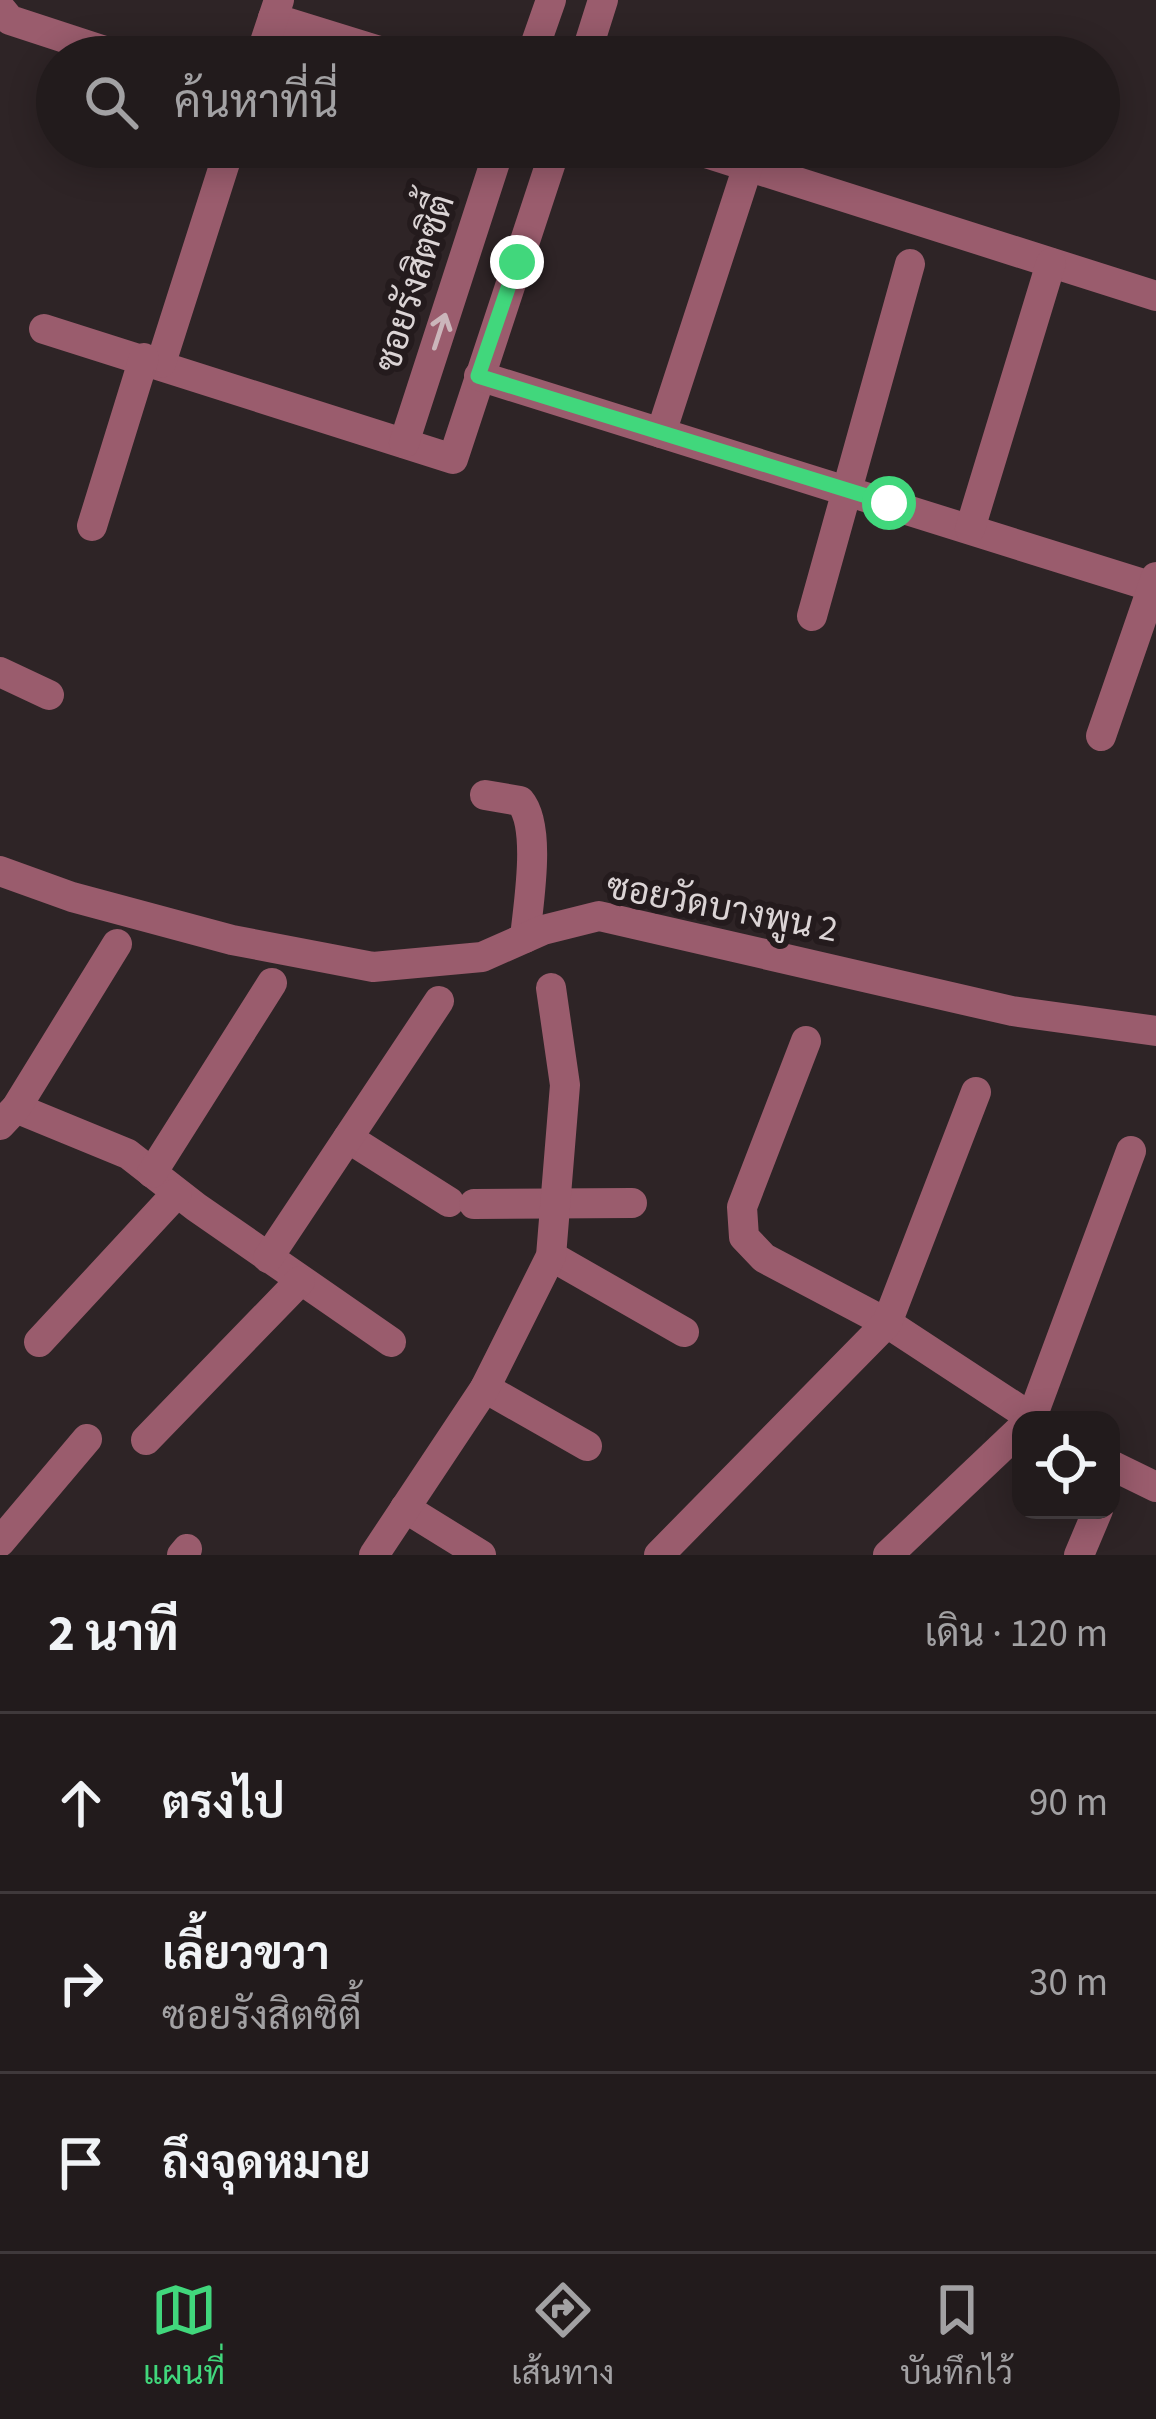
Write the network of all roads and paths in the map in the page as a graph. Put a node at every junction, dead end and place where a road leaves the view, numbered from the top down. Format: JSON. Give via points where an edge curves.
{"nodes":[{"id":1,"x":551,"y":0,"type":"edge"},
{"id":2,"x":603,"y":0,"type":"edge"},
{"id":3,"x":0,"y":8,"type":"edge"},
{"id":4,"x":276,"y":9,"type":"edge"},
{"id":5,"x":59,"y":36,"type":"edge"},
{"id":6,"x":345,"y":36,"type":"edge"},
{"id":7,"x":538,"y":36,"type":"edge"},
{"id":8,"x":592,"y":36,"type":"edge"},
{"id":9,"x":222,"y":168,"type":"edge"},
{"id":10,"x":493,"y":168,"type":"edge"},
{"id":11,"x":549,"y":168,"type":"edge"},
{"id":12,"x":747,"y":168,"type":"edge"},
{"id":13,"x":754,"y":168,"type":"edge"},
{"id":14,"x":1051,"y":262,"type":"junction"},
{"id":15,"x":910,"y":264,"type":"dead end"},
{"id":16,"x":1156,"y":296,"type":"edge"},
{"id":17,"x":44,"y":329,"type":"dead end"},
{"id":18,"x":152,"y":361,"type":"junction"},
{"id":19,"x":478,"y":376,"type":"junction"},
{"id":20,"x":661,"y":433,"type":"junction"},
{"id":21,"x":404,"y":443,"type":"junction"},
{"id":22,"x":848,"y":491,"type":"junction"},
{"id":23,"x":92,"y":526,"type":"dead end"},
{"id":24,"x":970,"y":529,"type":"junction"},
{"id":25,"x":1155,"y":584,"type":"edge"},
{"id":26,"x":812,"y":616,"type":"dead end"},
{"id":27,"x":0,"y":672,"type":"edge"},
{"id":28,"x":50,"y":695,"type":"dead end"},
{"id":29,"x":1101,"y":736,"type":"dead end"},
{"id":30,"x":485,"y":795,"type":"dead end"},
{"id":31,"x":0,"y":871,"type":"edge"},
{"id":32,"x":525,"y":938,"type":"junction"},
{"id":33,"x":117,"y":944,"type":"dead end"},
{"id":34,"x":272,"y":983,"type":"dead end"},
{"id":35,"x":551,"y":988,"type":"dead end"},
{"id":36,"x":439,"y":1001,"type":"dead end"},
{"id":37,"x":1156,"y":1031,"type":"edge"},
{"id":38,"x":806,"y":1041,"type":"dead end"},
{"id":39,"x":976,"y":1092,"type":"dead end"},
{"id":40,"x":8,"y":1117,"type":"edge"},
{"id":41,"x":348,"y":1138,"type":"junction"},
{"id":42,"x":1131,"y":1151,"type":"dead end"},
{"id":43,"x":152,"y":1173,"type":"junction"},
{"id":44,"x":177,"y":1193,"type":"junction"},
{"id":45,"x":557,"y":1202,"type":"junction"},
{"id":46,"x":632,"y":1203,"type":"dead end"},
{"id":47,"x":551,"y":1256,"type":"junction"},
{"id":48,"x":268,"y":1258,"type":"junction"},
{"id":49,"x":300,"y":1280,"type":"junction"},
{"id":50,"x":887,"y":1324,"type":"junction"},
{"id":51,"x":684,"y":1331,"type":"dead end"},
{"id":52,"x":39,"y":1342,"type":"dead end"},
{"id":53,"x":392,"y":1342,"type":"dead end"},
{"id":54,"x":484,"y":1388,"type":"junction"},
{"id":55,"x":1019,"y":1411,"type":"edge"},
{"id":56,"x":1036,"y":1411,"type":"edge"},
{"id":57,"x":87,"y":1438,"type":"dead end"},
{"id":58,"x":1012,"y":1438,"type":"edge"},
{"id":59,"x":146,"y":1440,"type":"dead end"},
{"id":60,"x":586,"y":1446,"type":"dead end"},
{"id":61,"x":1120,"y":1474,"type":"edge"},
{"id":62,"x":1156,"y":1487,"type":"edge"},
{"id":63,"x":405,"y":1508,"type":"junction"},
{"id":64,"x":1094,"y":1519,"type":"edge"},
{"id":65,"x":0,"y":1542,"type":"edge"},
{"id":66,"x":374,"y":1555,"type":"edge"},
{"id":67,"x":481,"y":1555,"type":"edge"},
{"id":68,"x":659,"y":1555,"type":"edge"},
{"id":69,"x":888,"y":1555,"type":"edge"},
{"id":70,"x":1079,"y":1555,"type":"edge"}],
"edges":[{"from":1,"to":7,"type":"street"},
{"from":2,"to":8,"type":"street"},
{"from":3,"to":5,"type":"street","via":[[10,20]]},
{"from":4,"to":6,"type":"street"},
{"from":9,"to":18,"type":"street"},
{"from":21,"to":10,"type":"street","name":"ซอยรังสิตซิตี้","one_way":true},
{"from":11,"to":19,"type":"street"},
{"from":12,"to":20,"type":"street"},
{"from":13,"to":14,"type":"street"},
{"from":14,"to":16,"type":"street"},
{"from":14,"to":24,"type":"street"},
{"from":15,"to":22,"type":"street"},
{"from":17,"to":18,"type":"street"},
{"from":18,"to":21,"type":"street"},
{"from":18,"to":23,"type":"street"},
{"from":19,"to":20,"type":"street"},
{"from":19,"to":21,"type":"street","via":[[453,459]]},
{"from":20,"to":22,"type":"street"},
{"from":22,"to":24,"type":"street"},
{"from":22,"to":26,"type":"street"},
{"from":24,"to":25,"type":"street"},
{"from":25,"to":29,"type":"street"},
{"from":27,"to":28,"type":"street"},
{"from":30,"to":32,"type":"street","via":[[520,801],[530,815]]},
{"from":31,"to":32,"type":"street","name":"ซอยวัดบางพูน 2","via":[[232,940],[373,967],[482,956]]},
{"from":32,"to":37,"type":"street","name":"ซอยวัดบางพูน 2","via":[[599,916],[1012,1011]]},
{"from":33,"to":40,"type":"street"},
{"from":34,"to":43,"type":"street"},
{"from":35,"to":45,"type":"street","via":[[566,1085]]},
{"from":36,"to":41,"type":"street"},
{"from":38,"to":50,"type":"street","via":[[742,1208],[744,1237],[764,1258]]},
{"from":39,"to":50,"type":"street"},
{"from":40,"to":43,"type":"street","via":[[128,1154]]},
{"from":41,"to":45,"type":"street","via":[[462,1203]]},
{"from":41,"to":48,"type":"street"},
{"from":42,"to":56,"type":"street"},
{"from":43,"to":44,"type":"street"},
{"from":44,"to":48,"type":"street"},
{"from":44,"to":52,"type":"street"},
{"from":45,"to":46,"type":"street"},
{"from":45,"to":47,"type":"street"},
{"from":47,"to":51,"type":"street"},
{"from":47,"to":54,"type":"street"},
{"from":48,"to":49,"type":"street"},
{"from":49,"to":53,"type":"street"},
{"from":49,"to":59,"type":"street"},
{"from":50,"to":55,"type":"street"},
{"from":50,"to":68,"type":"street"},
{"from":54,"to":60,"type":"street"},
{"from":54,"to":63,"type":"street"},
{"from":57,"to":65,"type":"street"},
{"from":58,"to":69,"type":"street"},
{"from":61,"to":62,"type":"street"},
{"from":63,"to":66,"type":"street"},
{"from":63,"to":67,"type":"street"},
{"from":64,"to":70,"type":"street"}]}
